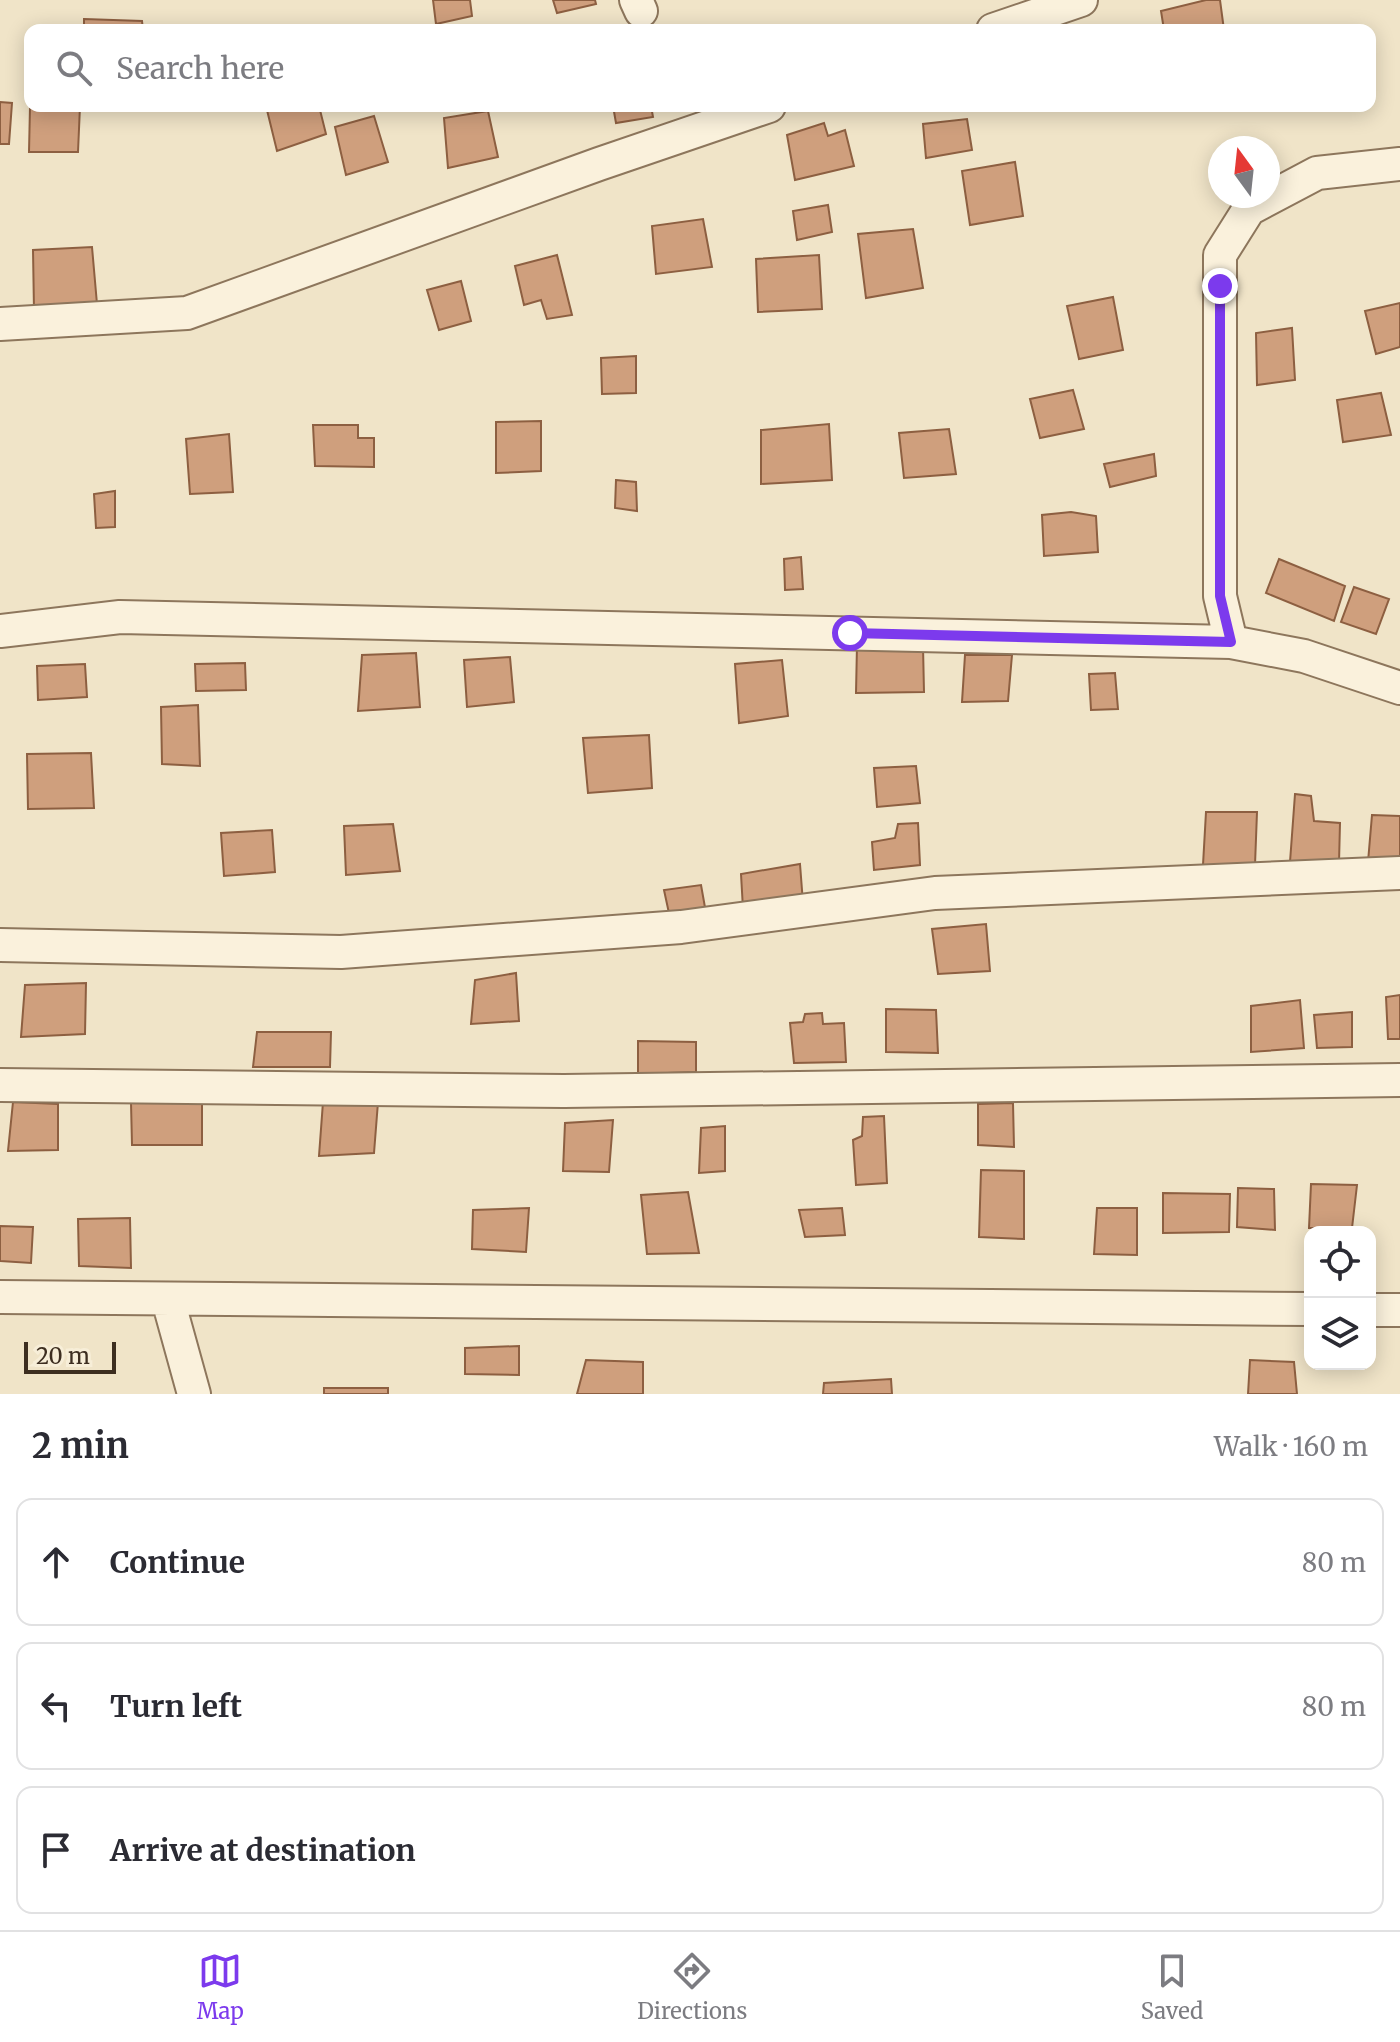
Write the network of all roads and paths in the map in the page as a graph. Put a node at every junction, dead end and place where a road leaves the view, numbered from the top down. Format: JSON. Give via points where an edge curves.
{"nodes":[{"id":1,"x":1081,"y":0,"type":"edge"},
{"id":2,"x":1011,"y":24,"type":"edge"},
{"id":3,"x":751,"y":112,"type":"edge"},
{"id":4,"x":1400,"y":164,"type":"edge"},
{"id":5,"x":0,"y":324,"type":"edge"},
{"id":6,"x":0,"y":631,"type":"edge"},
{"id":7,"x":1231,"y":642,"type":"junction"},
{"id":8,"x":1400,"y":688,"type":"edge"},
{"id":9,"x":1400,"y":873,"type":"edge"},
{"id":10,"x":0,"y":945,"type":"edge"},
{"id":11,"x":1400,"y":1080,"type":"edge"},
{"id":12,"x":0,"y":1085,"type":"edge"},
{"id":13,"x":0,"y":1297,"type":"edge"},
{"id":14,"x":168,"y":1300,"type":"junction"},
{"id":15,"x":1304,"y":1309,"type":"edge"},
{"id":16,"x":1376,"y":1310,"type":"edge"},
{"id":17,"x":1400,"y":1310,"type":"edge"},
{"id":18,"x":194,"y":1394,"type":"edge"}],
"edges":[{"from":1,"to":2,"type":"street"},
{"from":3,"to":5,"type":"street","via":[[187,313]]},
{"from":4,"to":7,"type":"street","via":[[1317,173],[1249,209],[1220,255],[1220,596]]},
{"from":6,"to":7,"type":"street","via":[[120,617]]},
{"from":7,"to":8,"type":"street","via":[[1304,656]]},
{"from":9,"to":10,"type":"street","via":[[935,893],[681,927],[341,952]]},
{"from":11,"to":12,"type":"street","via":[[564,1091]]},
{"from":13,"to":14,"type":"street"},
{"from":14,"to":15,"type":"street"},
{"from":14,"to":18,"type":"street"},
{"from":16,"to":17,"type":"street"}]}
